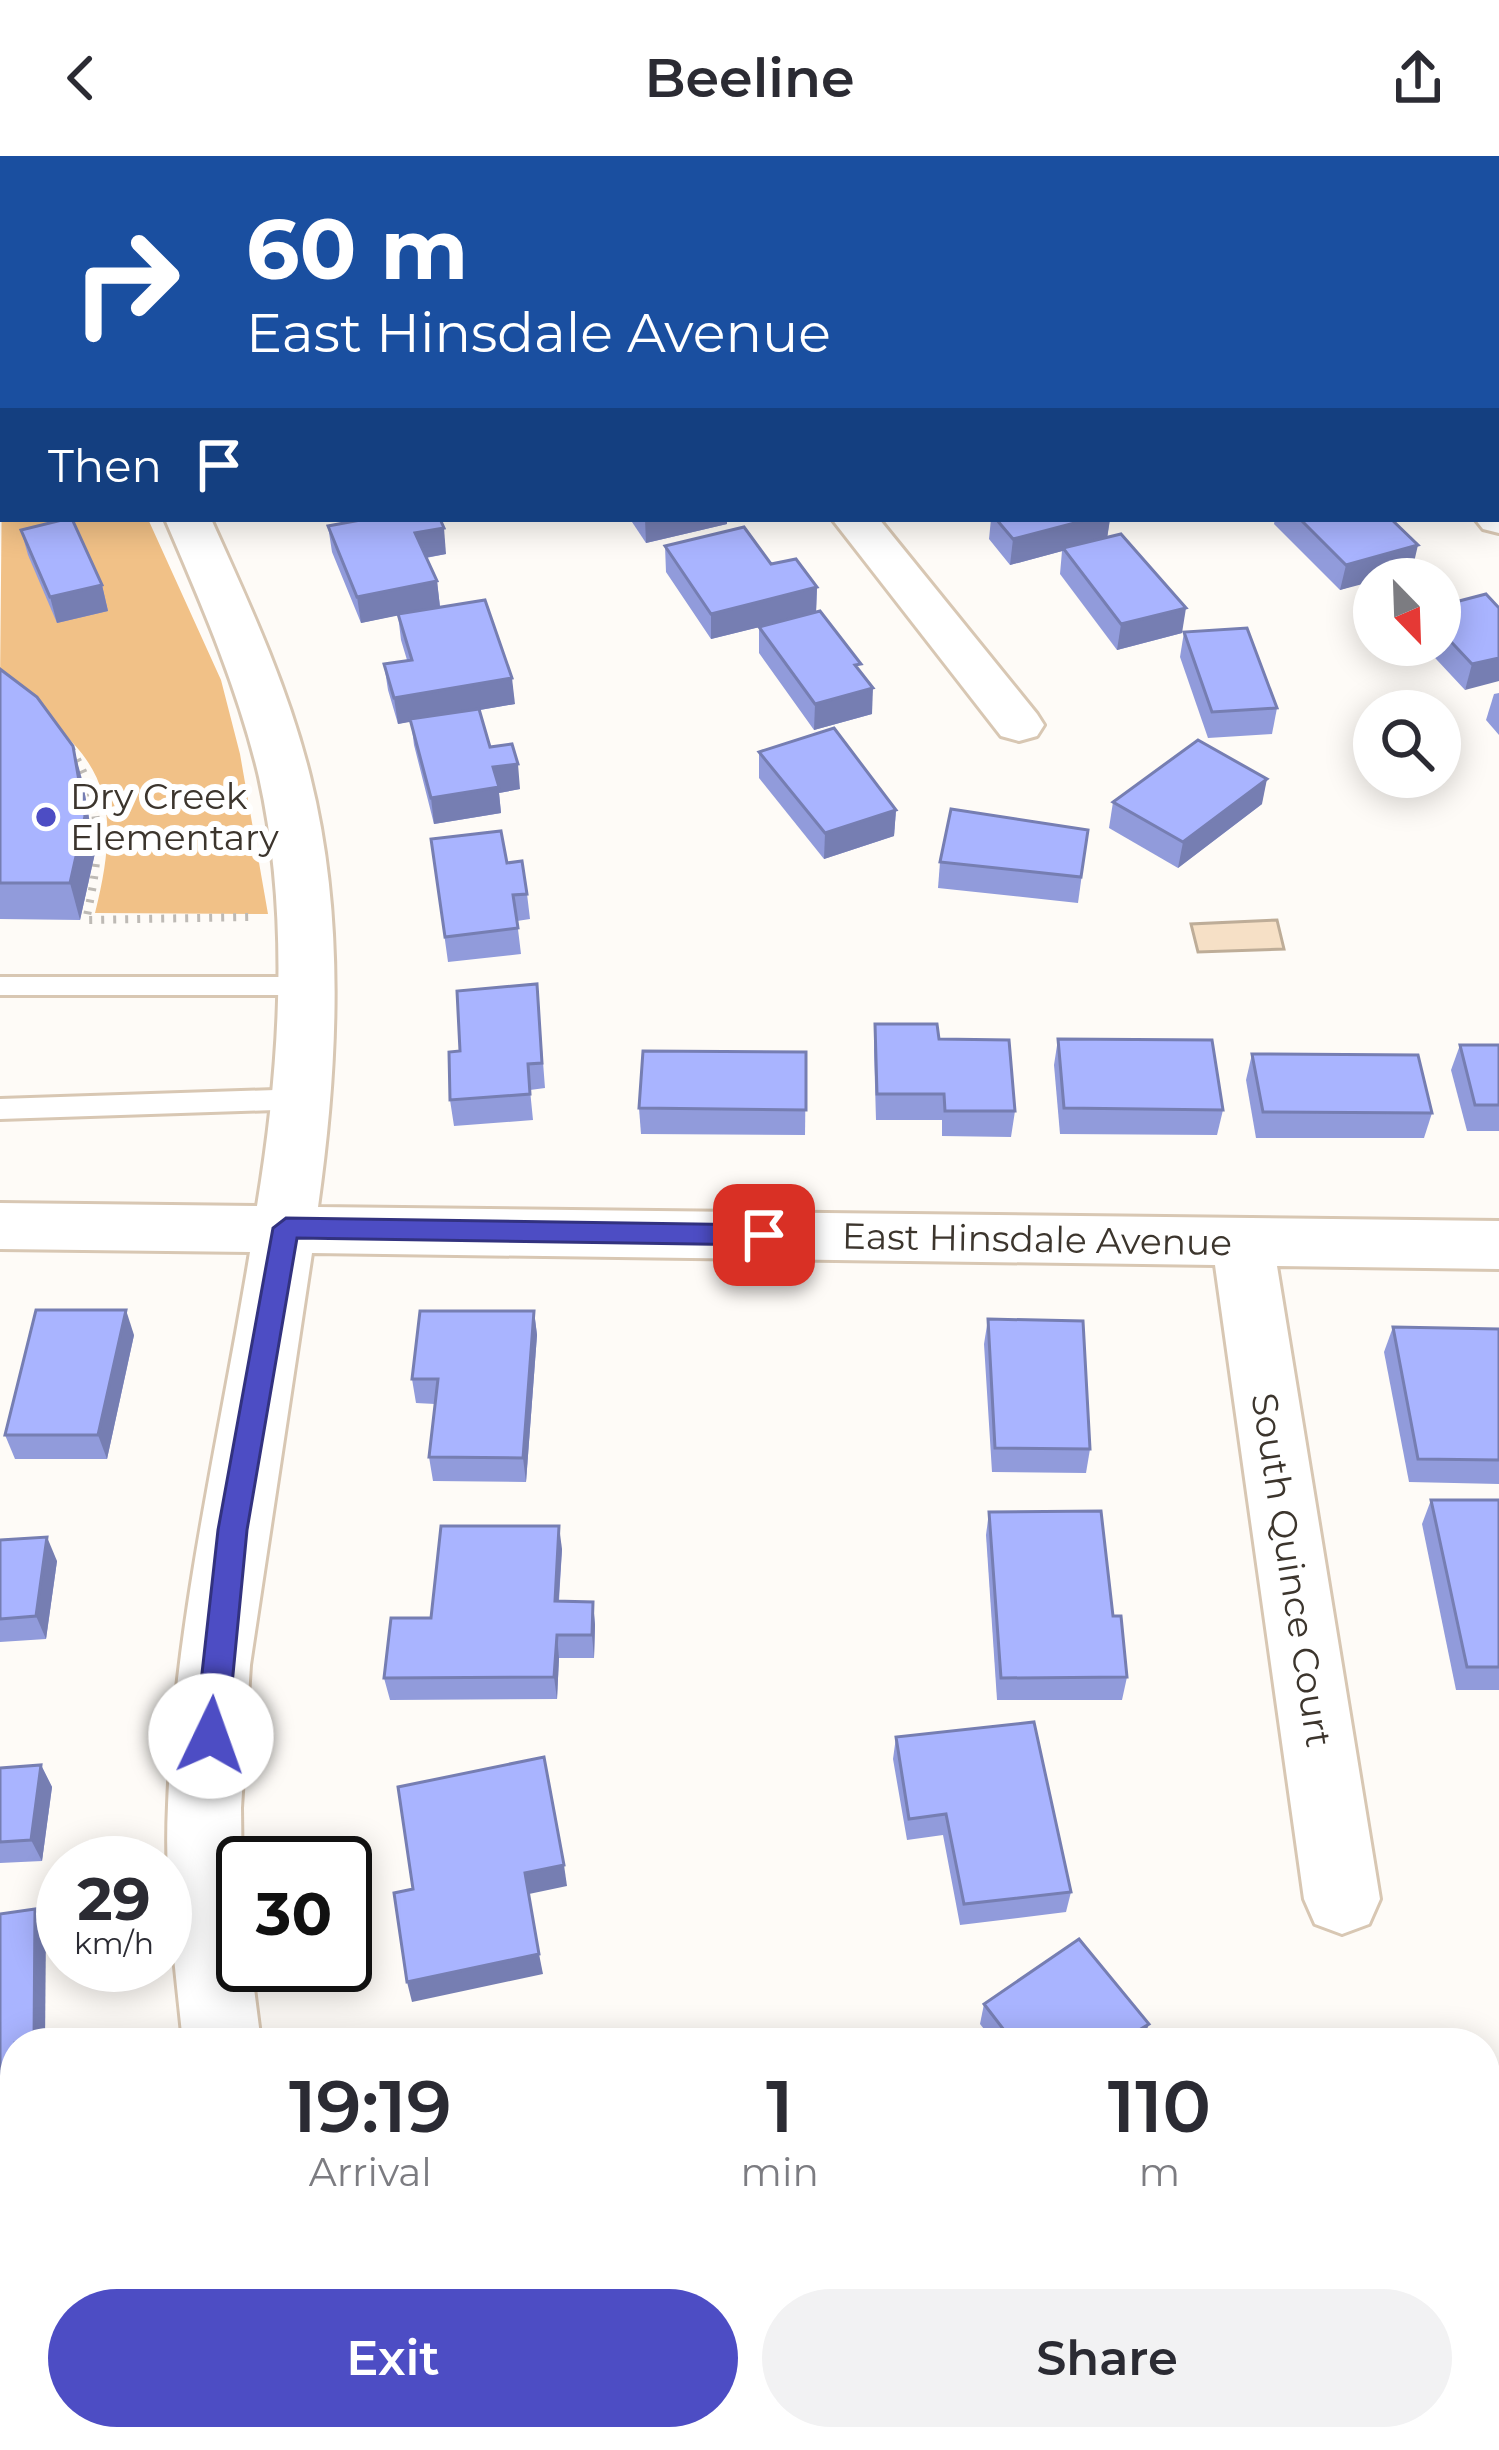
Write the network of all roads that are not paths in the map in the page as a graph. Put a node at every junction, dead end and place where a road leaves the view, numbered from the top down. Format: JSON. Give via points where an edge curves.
{"nodes":[{"id":1,"x":189,"y":522,"type":"edge"},
{"id":2,"x":857,"y":522,"type":"edge"},
{"id":3,"x":1019,"y":725,"type":"dead end"},
{"id":4,"x":0,"y":986,"type":"edge"},
{"id":5,"x":291,"y":986,"type":"junction"},
{"id":6,"x":304,"y":1099,"type":"junction"},
{"id":7,"x":0,"y":1109,"type":"edge"},
{"id":8,"x":0,"y":1226,"type":"edge"},
{"id":9,"x":286,"y":1228,"type":"junction"},
{"id":10,"x":1242,"y":1241,"type":"junction"},
{"id":11,"x":1499,"y":1245,"type":"edge"},
{"id":12,"x":1342,"y":1899,"type":"dead end"},
{"id":13,"x":220,"y":2028,"type":"edge"}],
"edges":[{"from":1,"to":5,"type":"street","via":[[272,727],[293,818]]},
{"from":2,"to":3,"type":"street"},
{"from":4,"to":5,"type":"lane"},
{"from":5,"to":6,"type":"street"},
{"from":6,"to":7,"type":"lane"},
{"from":6,"to":9,"type":"street"},
{"from":8,"to":9,"type":"street","name":"East Hinsdale Avenue"},
{"from":9,"to":10,"type":"street","name":"East Hinsdale Avenue"},
{"from":9,"to":13,"type":"street","via":[[232,1530],[212,1696],[206,1895]]},
{"from":10,"to":11,"type":"street","name":"East Hinsdale Avenue"},
{"from":10,"to":12,"type":"street","name":"South Quince Court"}]}
